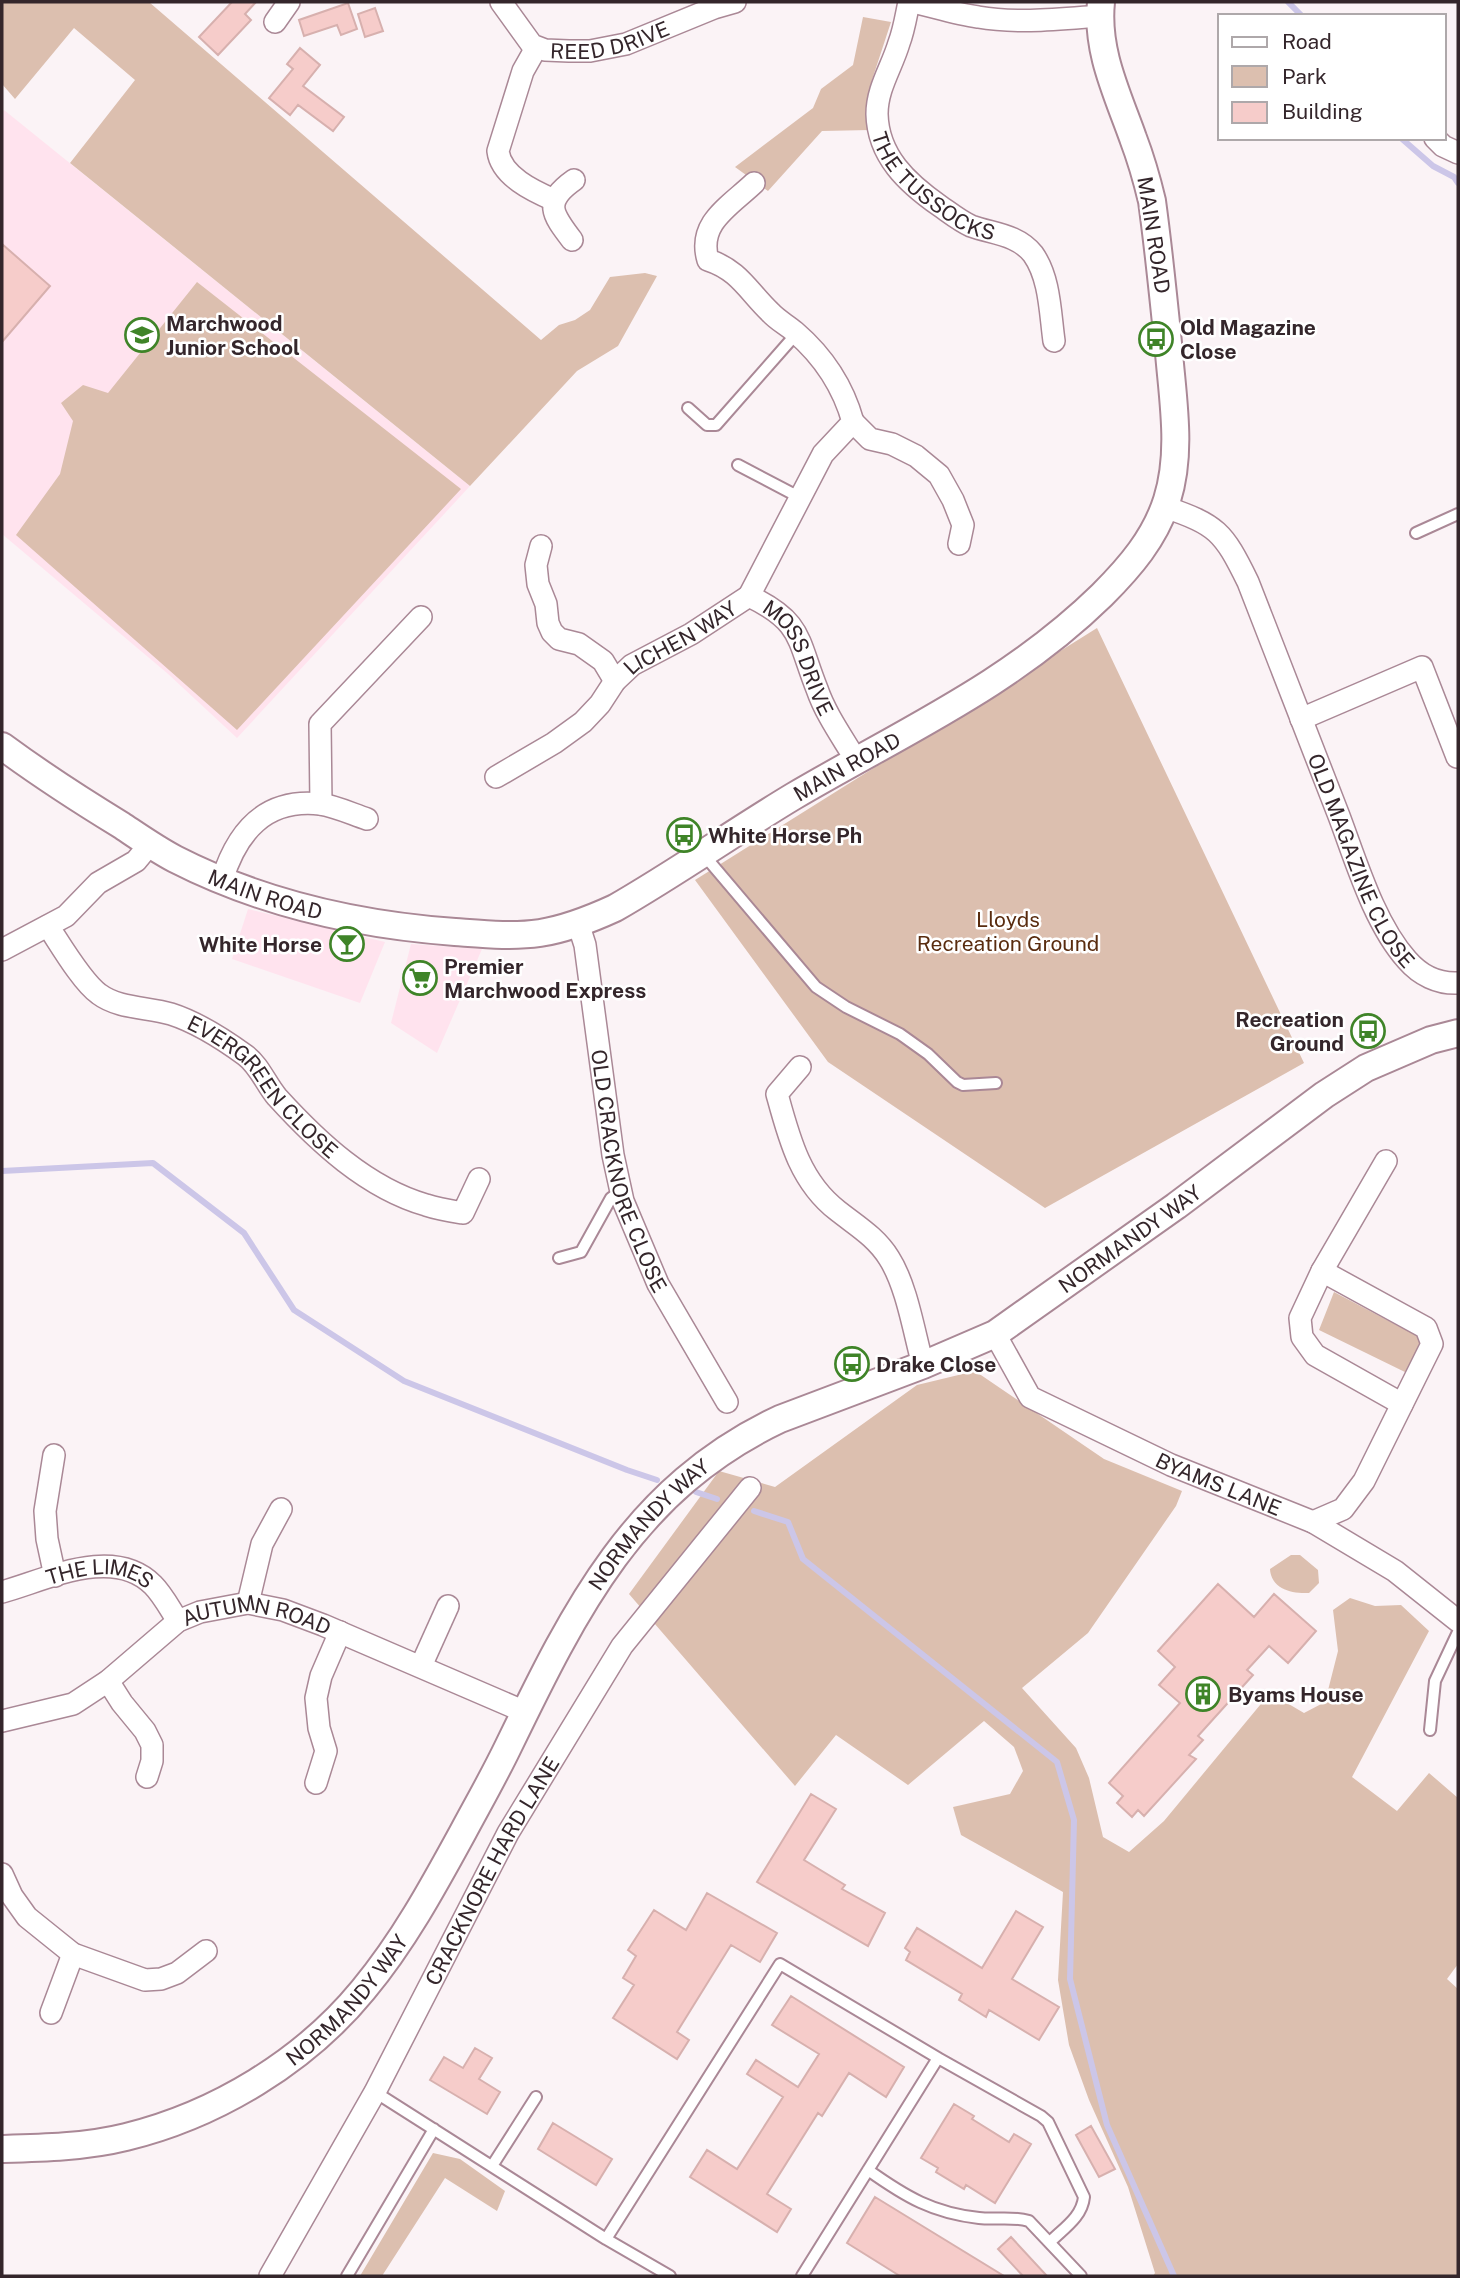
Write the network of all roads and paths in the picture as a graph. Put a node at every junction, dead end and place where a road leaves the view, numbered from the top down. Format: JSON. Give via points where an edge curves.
{"nodes":[{"id":1,"x":289,"y":2,"type":"edge"},
{"id":2,"x":501,"y":2,"type":"edge"},
{"id":3,"x":734,"y":2,"type":"edge"},
{"id":4,"x":911,"y":2,"type":"edge"},
{"id":5,"x":1100,"y":9,"type":"edge"},
{"id":6,"x":275,"y":22,"type":"dead end"},
{"id":7,"x":537,"y":48,"type":"junction"},
{"id":8,"x":1437,"y":140,"type":"edge"},
{"id":9,"x":1458,"y":153,"type":"edge"},
{"id":10,"x":574,"y":180,"type":"dead end"},
{"id":11,"x":754,"y":183,"type":"dead end"},
{"id":12,"x":554,"y":200,"type":"junction"},
{"id":13,"x":572,"y":240,"type":"dead end"},
{"id":14,"x":797,"y":333,"type":"junction"},
{"id":15,"x":1054,"y":341,"type":"dead end"},
{"id":16,"x":688,"y":408,"type":"dead end"},
{"id":17,"x":853,"y":422,"type":"junction"},
{"id":18,"x":738,"y":465,"type":"dead end"},
{"id":19,"x":799,"y":497,"type":"junction"},
{"id":20,"x":1165,"y":507,"type":"junction"},
{"id":21,"x":1458,"y":514,"type":"edge"},
{"id":22,"x":1416,"y":533,"type":"dead end"},
{"id":23,"x":960,"y":544,"type":"dead end"},
{"id":24,"x":541,"y":546,"type":"dead end"},
{"id":25,"x":749,"y":596,"type":"junction"},
{"id":26,"x":421,"y":617,"type":"dead end"},
{"id":27,"x":615,"y":681,"type":"junction"},
{"id":28,"x":1301,"y":719,"type":"junction"},
{"id":29,"x":2,"y":746,"type":"edge"},
{"id":30,"x":1457,"y":757,"type":"edge"},
{"id":31,"x":857,"y":762,"type":"junction"},
{"id":32,"x":496,"y":777,"type":"dead end"},
{"id":33,"x":321,"y":804,"type":"junction"},
{"id":34,"x":367,"y":819,"type":"dead end"},
{"id":35,"x":150,"y":844,"type":"junction"},
{"id":36,"x":703,"y":853,"type":"junction"},
{"id":37,"x":222,"y":880,"type":"junction"},
{"id":38,"x":578,"y":923,"type":"junction"},
{"id":39,"x":48,"y":926,"type":"junction"},
{"id":40,"x":2,"y":950,"type":"edge"},
{"id":41,"x":1458,"y":983,"type":"edge"},
{"id":42,"x":1458,"y":1033,"type":"edge"},
{"id":43,"x":800,"y":1067,"type":"dead end"},
{"id":44,"x":996,"y":1083,"type":"dead end"},
{"id":45,"x":1386,"y":1161,"type":"dead end"},
{"id":46,"x":479,"y":1179,"type":"dead end"},
{"id":47,"x":621,"y":1191,"type":"junction"},
{"id":48,"x":559,"y":1258,"type":"dead end"},
{"id":49,"x":1322,"y":1271,"type":"junction"},
{"id":50,"x":995,"y":1335,"type":"junction"},
{"id":51,"x":923,"y":1365,"type":"junction"},
{"id":52,"x":727,"y":1402,"type":"dead end"},
{"id":53,"x":1402,"y":1404,"type":"junction"},
{"id":54,"x":54,"y":1455,"type":"dead end"},
{"id":55,"x":750,"y":1488,"type":"dead end"},
{"id":56,"x":281,"y":1509,"type":"dead end"},
{"id":57,"x":1313,"y":1521,"type":"junction"},
{"id":58,"x":55,"y":1576,"type":"junction"},
{"id":59,"x":2,"y":1592,"type":"edge"},
{"id":60,"x":248,"y":1603,"type":"junction"},
{"id":61,"x":448,"y":1606,"type":"dead end"},
{"id":62,"x":178,"y":1621,"type":"junction"},
{"id":63,"x":1458,"y":1621,"type":"edge"},
{"id":64,"x":340,"y":1632,"type":"junction"},
{"id":65,"x":1458,"y":1632,"type":"edge"},
{"id":66,"x":421,"y":1666,"type":"junction"},
{"id":67,"x":108,"y":1681,"type":"junction"},
{"id":68,"x":525,"y":1712,"type":"junction"},
{"id":69,"x":2,"y":1721,"type":"edge"},
{"id":70,"x":1430,"y":1730,"type":"dead end"},
{"id":71,"x":147,"y":1777,"type":"dead end"},
{"id":72,"x":316,"y":1783,"type":"dead end"},
{"id":73,"x":2,"y":1874,"type":"edge"},
{"id":74,"x":7,"y":1899,"type":"edge"},
{"id":75,"x":206,"y":1951,"type":"dead end"},
{"id":76,"x":73,"y":1954,"type":"junction"},
{"id":77,"x":51,"y":2013,"type":"dead end"},
{"id":78,"x":938,"y":2059,"type":"junction"},
{"id":79,"x":375,"y":2092,"type":"junction"},
{"id":80,"x":536,"y":2097,"type":"dead end"},
{"id":81,"x":434,"y":2129,"type":"junction"},
{"id":82,"x":2,"y":2149,"type":"edge"},
{"id":83,"x":492,"y":2166,"type":"junction"},
{"id":84,"x":869,"y":2170,"type":"junction"},
{"id":85,"x":606,"y":2239,"type":"junction"},
{"id":86,"x":1050,"y":2242,"type":"junction"},
{"id":87,"x":270,"y":2276,"type":"edge"},
{"id":88,"x":347,"y":2276,"type":"edge"},
{"id":89,"x":670,"y":2276,"type":"edge"},
{"id":90,"x":802,"y":2276,"type":"edge"},
{"id":91,"x":1081,"y":2276,"type":"edge"}],
"edges":[{"from":1,"to":6,"type":"street"},
{"from":2,"to":7,"type":"street","name":"REED DRIVE"},
{"from":3,"to":7,"type":"street","name":"REED DRIVE","via":[[609,48]]},
{"from":4,"to":5,"type":"street","via":[[999,19],[1036,20]]},
{"from":4,"to":15,"type":"street","name":"THE TUSSOCKS","via":[[879,96],[877,114],[887,154],[914,187],[957,218],[1023,244],[1040,265],[1045,280]]},
{"from":5,"to":20,"type":"street","name":"MAIN ROAD","via":[[1105,61],[1145,171],[1157,233],[1175,429],[1172,481]]},
{"from":7,"to":12,"type":"street","via":[[523,71],[501,135],[499,160],[514,177]]},
{"from":8,"to":9,"type":"street"},
{"from":10,"to":12,"type":"street"},
{"from":11,"to":14,"type":"street","via":[[709,225],[704,247],[708,260],[726,266],[770,313]]},
{"from":12,"to":13,"type":"street","via":[[555,214]]},
{"from":14,"to":16,"type":"lane","via":[[716,425],[707,425]]},
{"from":14,"to":17,"type":"street","via":[[827,364],[846,396]]},
{"from":17,"to":19,"type":"street","name":"MOSS DRIVE","via":[[823,454]]},
{"from":17,"to":23,"type":"street","via":[[870,439],[916,456],[939,475],[963,525]]},
{"from":18,"to":19,"type":"lane"},
{"from":19,"to":25,"type":"street","name":"MOSS DRIVE"},
{"from":20,"to":28,"type":"street","name":"OLD MAGAZINE CLOSE","via":[[1204,521],[1232,552]]},
{"from":20,"to":31,"type":"street","name":"MAIN ROAD","via":[[1131,563],[1038,651],[979,693]]},
{"from":21,"to":22,"type":"lane"},
{"from":24,"to":27,"type":"street","via":[[538,584],[552,632],[603,661]]},
{"from":25,"to":27,"type":"street","name":"LICHEN WAY","via":[[632,666]]},
{"from":25,"to":31,"type":"street","name":"MOSS DRIVE","via":[[773,607],[801,640],[817,690]]},
{"from":26,"to":33,"type":"street","via":[[320,724]]},
{"from":27,"to":32,"type":"street","name":"LICHEN WAY","via":[[583,722]]},
{"from":28,"to":30,"type":"street","via":[[1422,667]]},
{"from":28,"to":41,"type":"street","name":"OLD MAGAZINE CLOSE","via":[[1361,874],[1390,934],[1418,971],[1440,982]]},
{"from":29,"to":35,"type":"street","name":"MAIN ROAD"},
{"from":31,"to":36,"type":"street","name":"MAIN ROAD"},
{"from":33,"to":34,"type":"street"},
{"from":33,"to":37,"type":"street","via":[[288,804],[265,814],[232,849]]},
{"from":35,"to":37,"type":"street","name":"MAIN ROAD"},
{"from":35,"to":39,"type":"street","via":[[136,861],[98,883],[66,916]]},
{"from":36,"to":38,"type":"street","name":"MAIN ROAD","via":[[625,902]]},
{"from":36,"to":44,"type":"lane","via":[[816,987],[900,1034],[957,1082]]},
{"from":37,"to":38,"type":"street","name":"MAIN ROAD","via":[[318,911],[403,928],[510,935]]},
{"from":38,"to":47,"type":"street","name":"OLD CRACKNORE CLOSE"},
{"from":39,"to":40,"type":"street"},
{"from":39,"to":46,"type":"street","name":"EVERGREEN CLOSE","via":[[99,994],[128,1006],[171,1014],[248,1057],[275,1095],[307,1128],[342,1160],[380,1185],[424,1205],[463,1213]]},
{"from":42,"to":50,"type":"street","name":"NORMANDY WAY","via":[[1431,1040],[1355,1075]]},
{"from":43,"to":51,"type":"street","via":[[778,1094],[793,1150],[808,1179],[836,1210],[880,1244],[891,1261]]},
{"from":45,"to":49,"type":"street"},
{"from":47,"to":48,"type":"lane","via":[[611,1198],[581,1252]]},
{"from":47,"to":52,"type":"street","name":"OLD CRACKNORE CLOSE","via":[[658,1284]]},
{"from":49,"to":53,"type":"street","via":[[1300,1318],[1302,1337],[1315,1354]]},
{"from":49,"to":53,"type":"street","via":[[1426,1328],[1432,1344]]},
{"from":50,"to":51,"type":"street","name":"NORMANDY WAY"},
{"from":50,"to":57,"type":"street","name":"BYAMS LANE","via":[[1030,1397],[1171,1465]]},
{"from":51,"to":68,"type":"street","name":"NORMANDY WAY","via":[[769,1424],[688,1476],[642,1521],[603,1573],[567,1629]]},
{"from":53,"to":57,"type":"street","via":[[1364,1481],[1343,1509]]},
{"from":54,"to":58,"type":"street","via":[[45,1511]]},
{"from":55,"to":79,"type":"street","name":"CRACKNORE HARD LANE","via":[[622,1646],[508,1833]]},
{"from":56,"to":60,"type":"street","via":[[262,1544]]},
{"from":57,"to":63,"type":"street","name":"BYAMS LANE","via":[[1395,1571]]},
{"from":58,"to":59,"type":"street","name":"THE LIMES"},
{"from":58,"to":62,"type":"street","name":"THE LIMES","via":[[112,1566],[133,1573],[151,1583]]},
{"from":60,"to":62,"type":"street","name":"AUTUMN ROAD"},
{"from":60,"to":64,"type":"street","name":"AUTUMN ROAD","via":[[284,1610]]},
{"from":61,"to":66,"type":"street"},
{"from":62,"to":67,"type":"street","name":"AUTUMN ROAD"},
{"from":64,"to":66,"type":"street","name":"AUTUMN ROAD"},
{"from":64,"to":72,"type":"street","via":[[316,1698],[326,1751]]},
{"from":65,"to":70,"type":"lane","via":[[1435,1681]]},
{"from":66,"to":68,"type":"street","name":"AUTUMN ROAD"},
{"from":67,"to":69,"type":"street","name":"AUTUMN ROAD","via":[[74,1704]]},
{"from":67,"to":71,"type":"street","via":[[152,1745]]},
{"from":68,"to":82,"type":"street","name":"NORMANDY WAY","via":[[405,1931],[362,1992],[323,2032],[247,2086],[153,2129],[86,2143]]},
{"from":73,"to":74,"type":"street"},
{"from":74,"to":76,"type":"street"},
{"from":75,"to":76,"type":"street","via":[[177,1973],[145,1980]]},
{"from":76,"to":77,"type":"street"},
{"from":78,"to":84,"type":"lane"},
{"from":78,"to":85,"type":"lane","via":[[780,1964]]},
{"from":78,"to":86,"type":"lane","via":[[1048,2122],[1084,2197],[1078,2215]]},
{"from":79,"to":81,"type":"lane"},
{"from":79,"to":87,"type":"street","name":"CRACKNORE HARD LANE"},
{"from":80,"to":83,"type":"lane"},
{"from":81,"to":83,"type":"lane"},
{"from":81,"to":88,"type":"lane"},
{"from":83,"to":85,"type":"lane"},
{"from":84,"to":86,"type":"lane","via":[[928,2207],[952,2215],[1019,2218],[1029,2221]]},
{"from":84,"to":90,"type":"lane"},
{"from":85,"to":89,"type":"lane"},
{"from":86,"to":91,"type":"lane"}]}
